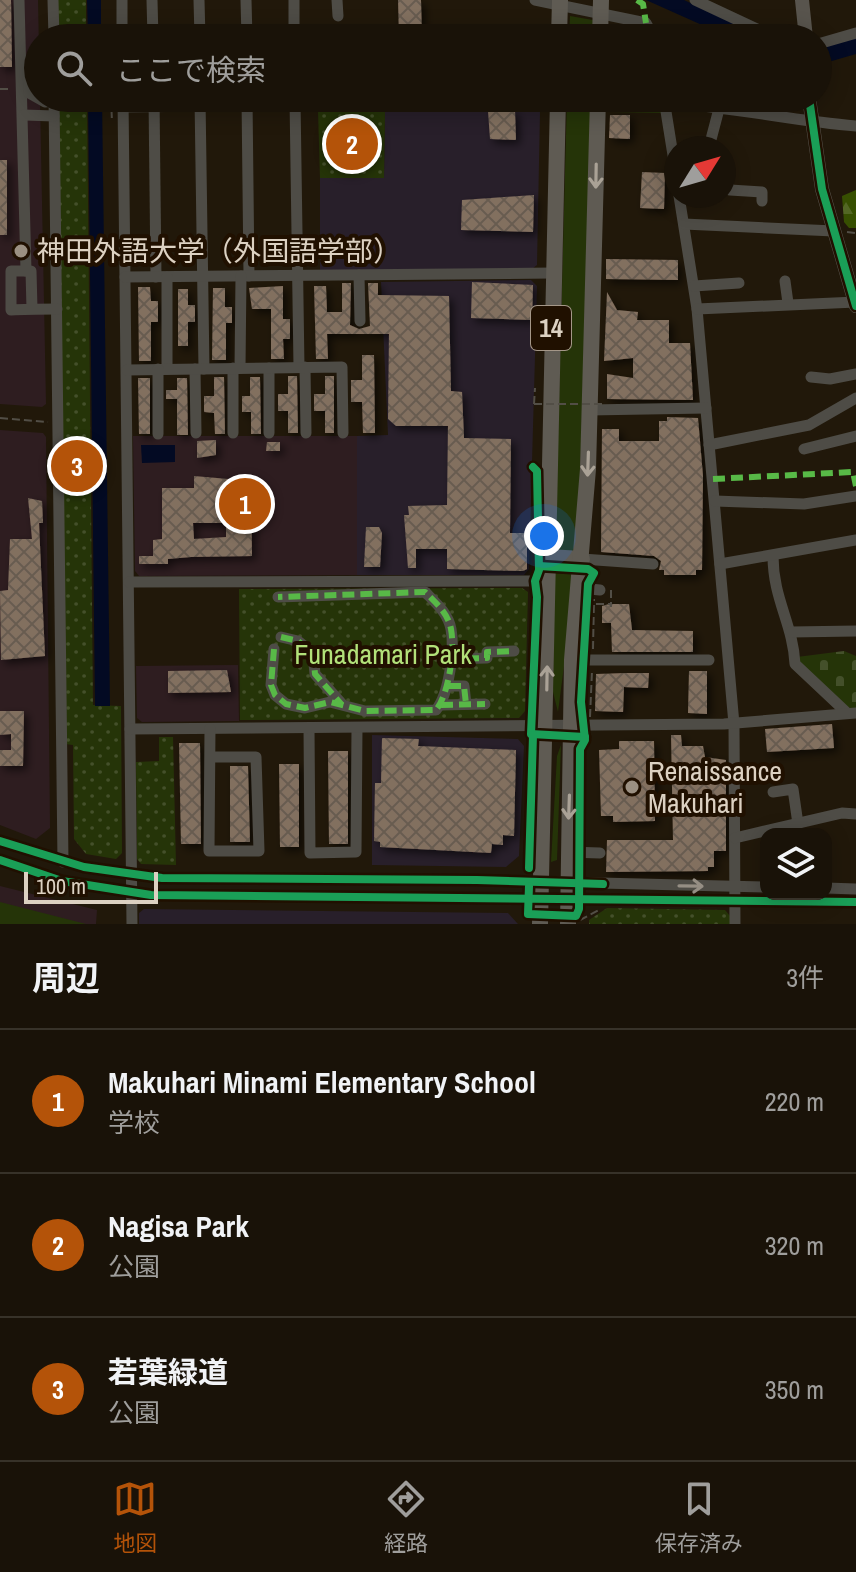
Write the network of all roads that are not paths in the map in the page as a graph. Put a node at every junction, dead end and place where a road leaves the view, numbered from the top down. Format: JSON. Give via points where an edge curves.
{"nodes":[{"id":1,"x":19,"y":0,"type":"edge"},
{"id":2,"x":53,"y":0,"type":"edge"},
{"id":3,"x":122,"y":0,"type":"edge"},
{"id":4,"x":152,"y":0,"type":"edge"},
{"id":5,"x":199,"y":0,"type":"edge"},
{"id":6,"x":246,"y":0,"type":"edge"},
{"id":7,"x":294,"y":0,"type":"edge"},
{"id":8,"x":337,"y":0,"type":"edge"},
{"id":9,"x":535,"y":0,"type":"edge"},
{"id":10,"x":695,"y":0,"type":"edge"},
{"id":11,"x":802,"y":0,"type":"edge"},
{"id":12,"x":560,"y":2,"type":"edge"},
{"id":13,"x":715,"y":5,"type":"edge"},
{"id":14,"x":601,"y":7,"type":"edge"},
{"id":15,"x":338,"y":16,"type":"dead end"},
{"id":16,"x":54,"y":24,"type":"edge"},
{"id":17,"x":122,"y":24,"type":"edge"},
{"id":18,"x":153,"y":24,"type":"edge"},
{"id":19,"x":200,"y":24,"type":"edge"},
{"id":20,"x":247,"y":24,"type":"edge"},
{"id":21,"x":294,"y":24,"type":"edge"},
{"id":22,"x":559,"y":24,"type":"edge"},
{"id":23,"x":647,"y":24,"type":"edge"},
{"id":24,"x":750,"y":24,"type":"edge"},
{"id":25,"x":805,"y":24,"type":"edge"},
{"id":26,"x":856,"y":33,"type":"edge"},
{"id":27,"x":832,"y":40,"type":"edge"},
{"id":28,"x":54,"y":112,"type":"edge"},
{"id":29,"x":123,"y":112,"type":"edge"},
{"id":30,"x":154,"y":112,"type":"edge"},
{"id":31,"x":200,"y":112,"type":"edge"},
{"id":32,"x":247,"y":112,"type":"edge"},
{"id":33,"x":295,"y":112,"type":"edge"},
{"id":34,"x":558,"y":112,"type":"edge"},
{"id":35,"x":598,"y":112,"type":"edge"},
{"id":36,"x":666,"y":112,"type":"edge"},
{"id":37,"x":718,"y":112,"type":"edge"},
{"id":38,"x":757,"y":112,"type":"edge"},
{"id":39,"x":810,"y":112,"type":"edge"},
{"id":40,"x":24,"y":115,"type":"junction"},
{"id":41,"x":54,"y":116,"type":"junction"},
{"id":42,"x":811,"y":122,"type":"junction"},
{"id":43,"x":856,"y":126,"type":"edge"},
{"id":44,"x":671,"y":136,"type":"edge"},
{"id":45,"x":711,"y":136,"type":"edge"},
{"id":46,"x":736,"y":190,"type":"edge"},
{"id":47,"x":762,"y":201,"type":"dead end"},
{"id":48,"x":681,"y":208,"type":"edge"},
{"id":49,"x":684,"y":224,"type":"junction"},
{"id":50,"x":834,"y":231,"type":"junction"},
{"id":51,"x":26,"y":271,"type":"junction"},
{"id":52,"x":553,"y":273,"type":"junction"},
{"id":53,"x":359,"y":275,"type":"junction"},
{"id":54,"x":245,"y":276,"type":"junction"},
{"id":55,"x":297,"y":276,"type":"junction"},
{"id":56,"x":125,"y":277,"type":"junction"},
{"id":57,"x":161,"y":277,"type":"junction"},
{"id":58,"x":202,"y":277,"type":"junction"},
{"id":59,"x":785,"y":281,"type":"dead end"},
{"id":60,"x":739,"y":283,"type":"dead end"},
{"id":61,"x":694,"y":286,"type":"junction"},
{"id":62,"x":788,"y":303,"type":"junction"},
{"id":63,"x":856,"y":303,"type":"edge"},
{"id":64,"x":32,"y":309,"type":"junction"},
{"id":65,"x":57,"y":309,"type":"junction"},
{"id":66,"x":697,"y":309,"type":"junction"},
{"id":67,"x":360,"y":321,"type":"dead end"},
{"id":68,"x":302,"y":367,"type":"junction"},
{"id":69,"x":236,"y":368,"type":"junction"},
{"id":70,"x":269,"y":368,"type":"junction"},
{"id":71,"x":162,"y":369,"type":"junction"},
{"id":72,"x":199,"y":369,"type":"junction"},
{"id":73,"x":127,"y":370,"type":"junction"},
{"id":74,"x":856,"y":374,"type":"edge"},
{"id":75,"x":811,"y":377,"type":"dead end"},
{"id":76,"x":856,"y":398,"type":"edge"},
{"id":77,"x":597,"y":407,"type":"junction"},
{"id":78,"x":706,"y":408,"type":"junction"},
{"id":79,"x":196,"y":433,"type":"dead end"},
{"id":80,"x":233,"y":433,"type":"dead end"},
{"id":81,"x":269,"y":433,"type":"dead end"},
{"id":82,"x":306,"y":433,"type":"dead end"},
{"id":83,"x":343,"y":433,"type":"dead end"},
{"id":84,"x":158,"y":434,"type":"dead end"},
{"id":85,"x":856,"y":436,"type":"edge"},
{"id":86,"x":709,"y":445,"type":"junction"},
{"id":87,"x":804,"y":449,"type":"dead end"},
{"id":88,"x":856,"y":496,"type":"edge"},
{"id":89,"x":715,"y":501,"type":"junction"},
{"id":90,"x":856,"y":540,"type":"edge"},
{"id":91,"x":773,"y":556,"type":"junction"},
{"id":92,"x":548,"y":557,"type":"junction"},
{"id":93,"x":582,"y":559,"type":"junction"},
{"id":94,"x":653,"y":564,"type":"dead end"},
{"id":95,"x":720,"y":564,"type":"junction"},
{"id":96,"x":548,"y":581,"type":"junction"},
{"id":97,"x":129,"y":582,"type":"junction"},
{"id":98,"x":278,"y":597,"type":"dead end"},
{"id":99,"x":856,"y":631,"type":"edge"},
{"id":100,"x":791,"y":632,"type":"junction"},
{"id":101,"x":281,"y":637,"type":"dead end"},
{"id":102,"x":451,"y":638,"type":"junction"},
{"id":103,"x":274,"y":649,"type":"dead end"},
{"id":104,"x":514,"y":651,"type":"dead end"},
{"id":105,"x":449,"y":659,"type":"junction"},
{"id":106,"x":585,"y":660,"type":"junction"},
{"id":107,"x":709,"y":660,"type":"dead end"},
{"id":108,"x":448,"y":682,"type":"junction"},
{"id":109,"x":328,"y":697,"type":"junction"},
{"id":110,"x":466,"y":704,"type":"junction"},
{"id":111,"x":485,"y":704,"type":"dead end"},
{"id":112,"x":438,"y":711,"type":"junction"},
{"id":113,"x":851,"y":712,"type":"edge"},
{"id":114,"x":306,"y":718,"type":"junction"},
{"id":115,"x":581,"y":724,"type":"junction"},
{"id":116,"x":734,"y":724,"type":"junction"},
{"id":117,"x":545,"y":727,"type":"junction"},
{"id":118,"x":357,"y":728,"type":"junction"},
{"id":119,"x":130,"y":729,"type":"junction"},
{"id":120,"x":210,"y":729,"type":"junction"},
{"id":121,"x":210,"y":757,"type":"junction"},
{"id":122,"x":773,"y":792,"type":"dead end"},
{"id":123,"x":856,"y":814,"type":"edge"},
{"id":124,"x":798,"y":824,"type":"junction"},
{"id":125,"x":735,"y":838,"type":"junction"},
{"id":126,"x":0,"y":841,"type":"edge"},
{"id":127,"x":568,"y":852,"type":"junction"},
{"id":128,"x":600,"y":853,"type":"dead end"},
{"id":129,"x":0,"y":860,"type":"edge"},
{"id":130,"x":63,"y":862,"type":"junction"},
{"id":131,"x":131,"y":875,"type":"junction"},
{"id":132,"x":542,"y":881,"type":"junction"},
{"id":133,"x":735,"y":887,"type":"junction"},
{"id":134,"x":760,"y":887,"type":"edge"},
{"id":135,"x":832,"y":888,"type":"edge"},
{"id":136,"x":856,"y":889,"type":"edge"},
{"id":137,"x":131,"y":893,"type":"junction"},
{"id":138,"x":541,"y":899,"type":"junction"},
{"id":139,"x":735,"y":901,"type":"junction"},
{"id":140,"x":856,"y":902,"type":"edge"},
{"id":141,"x":574,"y":909,"type":"edge"},
{"id":142,"x":132,"y":924,"type":"edge"},
{"id":143,"x":540,"y":924,"type":"edge"},
{"id":144,"x":735,"y":924,"type":"edge"}],
"edges":[{"from":1,"to":40,"type":"street"},
{"from":2,"to":16,"type":"street"},
{"from":3,"to":17,"type":"street"},
{"from":4,"to":18,"type":"street"},
{"from":5,"to":19,"type":"street"},
{"from":6,"to":20,"type":"street"},
{"from":7,"to":21,"type":"street"},
{"from":8,"to":15,"type":"street"},
{"from":9,"to":12,"type":"street"},
{"from":10,"to":13,"type":"street"},
{"from":11,"to":25,"type":"main road"},
{"from":12,"to":14,"type":"street"},
{"from":12,"to":22,"type":"highway"},
{"from":13,"to":24,"type":"street"},
{"from":14,"to":23,"type":"street"},
{"from":26,"to":27,"type":"street"},
{"from":28,"to":41,"type":"street"},
{"from":29,"to":56,"type":"street"},
{"from":30,"to":57,"type":"street"},
{"from":31,"to":58,"type":"street"},
{"from":32,"to":54,"type":"street"},
{"from":33,"to":55,"type":"street"},
{"from":34,"to":52,"type":"highway","number":"14"},
{"from":35,"to":77,"type":"highway","number":"14","one_way":true},
{"from":36,"to":44,"type":"street"},
{"from":37,"to":45,"type":"street"},
{"from":38,"to":42,"type":"street"},
{"from":39,"to":42,"type":"main road"},
{"from":40,"to":41,"type":"street"},
{"from":40,"to":51,"type":"street"},
{"from":41,"to":65,"type":"street"},
{"from":42,"to":43,"type":"street"},
{"from":42,"to":50,"type":"main road"},
{"from":46,"to":47,"type":"street","via":[[762,192]]},
{"from":48,"to":49,"type":"street"},
{"from":49,"to":50,"type":"street"},
{"from":49,"to":61,"type":"street"},
{"from":50,"to":63,"type":"main road"},
{"from":51,"to":64,"type":"street","via":[[31,271]]},
{"from":51,"to":64,"type":"street","via":[[11,271],[11,310]]},
{"from":52,"to":53,"type":"street"},
{"from":52,"to":92,"type":"highway","number":"14"},
{"from":53,"to":55,"type":"street"},
{"from":53,"to":67,"type":"street"},
{"from":54,"to":55,"type":"street"},
{"from":54,"to":58,"type":"street"},
{"from":54,"to":69,"type":"street"},
{"from":55,"to":68,"type":"street"},
{"from":56,"to":57,"type":"street"},
{"from":56,"to":73,"type":"street"},
{"from":57,"to":58,"type":"street"},
{"from":57,"to":71,"type":"street"},
{"from":58,"to":72,"type":"street"},
{"from":59,"to":62,"type":"street"},
{"from":60,"to":61,"type":"street"},
{"from":61,"to":66,"type":"street"},
{"from":62,"to":63,"type":"street"},
{"from":62,"to":66,"type":"street"},
{"from":64,"to":65,"type":"street"},
{"from":65,"to":130,"type":"street"},
{"from":66,"to":78,"type":"street"},
{"from":68,"to":70,"type":"street"},
{"from":68,"to":82,"type":"street"},
{"from":68,"to":83,"type":"street","via":[[342,367]]},
{"from":69,"to":70,"type":"street"},
{"from":69,"to":72,"type":"street"},
{"from":69,"to":80,"type":"street"},
{"from":70,"to":81,"type":"street"},
{"from":71,"to":72,"type":"street"},
{"from":71,"to":73,"type":"street"},
{"from":71,"to":84,"type":"street"},
{"from":72,"to":79,"type":"street"},
{"from":73,"to":97,"type":"street"},
{"from":74,"to":75,"type":"street"},
{"from":76,"to":86,"type":"street","via":[[809,425]]},
{"from":77,"to":78,"type":"street"},
{"from":77,"to":93,"type":"highway","number":"14","one_way":true},
{"from":78,"to":86,"type":"street"},
{"from":85,"to":87,"type":"street"},
{"from":86,"to":89,"type":"street"},
{"from":88,"to":89,"type":"street","via":[[804,504]]},
{"from":89,"to":95,"type":"street"},
{"from":90,"to":91,"type":"street"},
{"from":91,"to":95,"type":"street"},
{"from":91,"to":100,"type":"street","via":[[775,591]]},
{"from":92,"to":93,"type":"highway"},
{"from":92,"to":96,"type":"highway","number":"14"},
{"from":93,"to":94,"type":"street"},
{"from":93,"to":106,"type":"highway","number":"14","via":[[594,590]]},
{"from":95,"to":116,"type":"street"},
{"from":96,"to":97,"type":"street"},
{"from":117,"to":96,"type":"highway","number":"14","one_way":true},
{"from":97,"to":119,"type":"street"},
{"from":98,"to":102,"type":"street","via":[[425,592],[443,609]]},
{"from":99,"to":100,"type":"street"},
{"from":100,"to":113,"type":"street","via":[[795,664]]},
{"from":101,"to":109,"type":"street","via":[[298,641],[313,653],[315,674]]},
{"from":102,"to":105,"type":"street"},
{"from":102,"to":108,"type":"street","via":[[442,659]]},
{"from":103,"to":114,"type":"street","via":[[273,691]]},
{"from":104,"to":105,"type":"street"},
{"from":105,"to":108,"type":"street"},
{"from":106,"to":107,"type":"street"},
{"from":106,"to":115,"type":"highway","number":"14"},
{"from":108,"to":110,"type":"street","via":[[465,688]]},
{"from":108,"to":112,"type":"street"},
{"from":109,"to":112,"type":"street","via":[[365,711]]},
{"from":109,"to":114,"type":"street"},
{"from":110,"to":111,"type":"street"},
{"from":110,"to":112,"type":"street"},
{"from":113,"to":116,"type":"street"},
{"from":114,"to":118,"type":"street"},
{"from":114,"to":118,"type":"street","via":[[310,853],[356,852]]},
{"from":114,"to":120,"type":"street"},
{"from":115,"to":116,"type":"street"},
{"from":115,"to":117,"type":"street"},
{"from":115,"to":127,"type":"highway","number":"14","one_way":true},
{"from":116,"to":125,"type":"street"},
{"from":117,"to":118,"type":"street"},
{"from":117,"to":132,"type":"highway","number":"14"},
{"from":119,"to":120,"type":"street"},
{"from":119,"to":131,"type":"street"},
{"from":120,"to":121,"type":"street"},
{"from":121,"to":121,"type":"street","via":[[209,851],[259,851],[256,757]]},
{"from":122,"to":124,"type":"street","via":[[793,789]]},
{"from":123,"to":124,"type":"street"},
{"from":124,"to":125,"type":"street"},
{"from":125,"to":133,"type":"street"},
{"from":126,"to":130,"type":"street"},
{"from":127,"to":128,"type":"street"},
{"from":127,"to":141,"type":"highway","number":"14"},
{"from":129,"to":137,"type":"street","via":[[62,881]]},
{"from":130,"to":131,"type":"street"},
{"from":131,"to":132,"type":"street"},
{"from":131,"to":137,"type":"street"},
{"from":132,"to":138,"type":"highway","number":"14"},
{"from":132,"to":141,"type":"street"},
{"from":133,"to":134,"type":"street"},
{"from":133,"to":139,"type":"street"},
{"from":141,"to":133,"type":"street","one_way":true},
{"from":135,"to":136,"type":"street"},
{"from":137,"to":138,"type":"street"},
{"from":137,"to":142,"type":"street"},
{"from":138,"to":141,"type":"street"},
{"from":138,"to":143,"type":"highway","number":"14"},
{"from":139,"to":140,"type":"street"},
{"from":139,"to":141,"type":"street"},
{"from":139,"to":144,"type":"street"}]}
